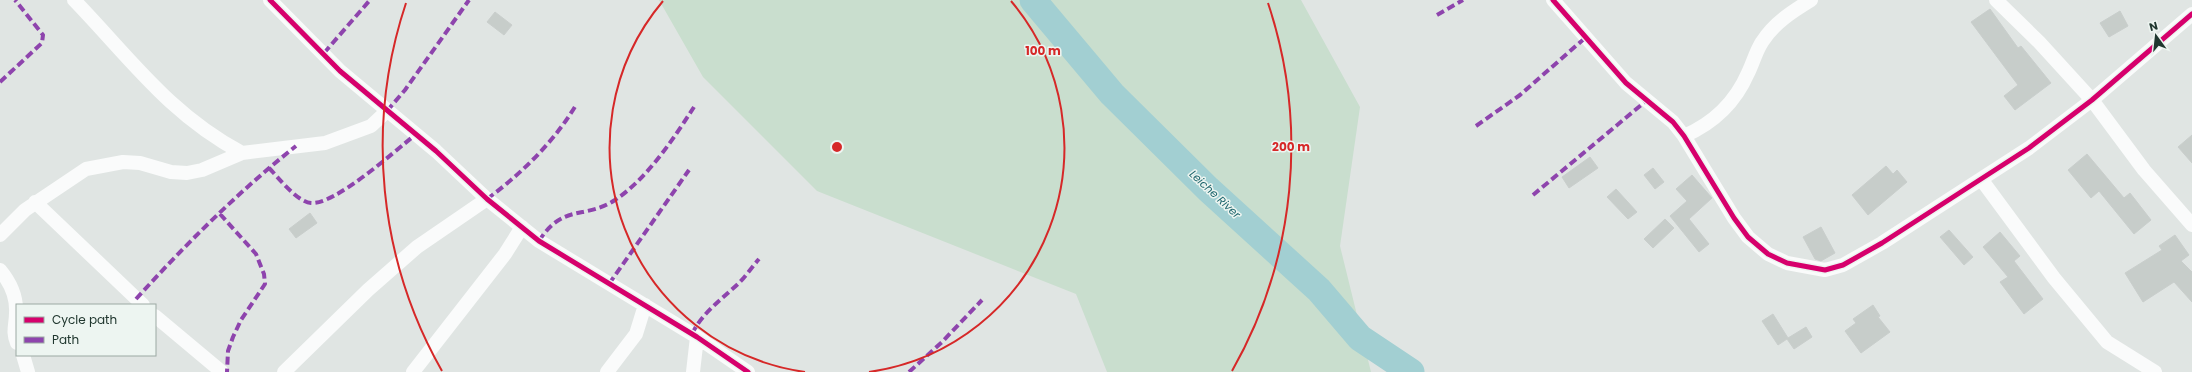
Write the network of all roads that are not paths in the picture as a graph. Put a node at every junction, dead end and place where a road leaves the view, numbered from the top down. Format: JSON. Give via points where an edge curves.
{"nodes":[{"id":1,"x":74,"y":0,"type":"edge"},
{"id":2,"x":270,"y":0,"type":"edge"},
{"id":3,"x":1553,"y":0,"type":"edge"},
{"id":4,"x":1811,"y":0,"type":"edge"},
{"id":5,"x":1996,"y":0,"type":"edge"},
{"id":6,"x":2192,"y":14,"type":"edge"},
{"id":7,"x":2092,"y":100,"type":"junction"},
{"id":8,"x":387,"y":111,"type":"junction"},
{"id":9,"x":1684,"y":136,"type":"junction"},
{"id":10,"x":242,"y":153,"type":"junction"},
{"id":11,"x":1981,"y":179,"type":"junction"},
{"id":12,"x":487,"y":199,"type":"junction"},
{"id":13,"x":35,"y":202,"type":"junction"},
{"id":14,"x":2192,"y":225,"type":"edge"},
{"id":15,"x":522,"y":227,"type":"junction"},
{"id":16,"x":0,"y":236,"type":"edge"},
{"id":17,"x":0,"y":270,"type":"edge"},
{"id":18,"x":142,"y":304,"type":"edge"},
{"id":19,"x":645,"y":305,"type":"junction"},
{"id":20,"x":16,"y":312,"type":"edge"},
{"id":21,"x":16,"y":312,"type":"edge"},
{"id":22,"x":156,"y":317,"type":"edge"},
{"id":23,"x":697,"y":337,"type":"junction"},
{"id":24,"x":16,"y":340,"type":"edge"},
{"id":25,"x":23,"y":356,"type":"edge"},
{"id":26,"x":28,"y":372,"type":"edge"},
{"id":27,"x":222,"y":372,"type":"edge"},
{"id":28,"x":284,"y":372,"type":"edge"},
{"id":29,"x":413,"y":372,"type":"edge"},
{"id":30,"x":607,"y":372,"type":"edge"},
{"id":31,"x":693,"y":372,"type":"edge"},
{"id":32,"x":748,"y":372,"type":"edge"},
{"id":33,"x":2155,"y":372,"type":"edge"}],
"edges":[{"from":1,"to":10,"type":"street","via":[[143,77],[171,103],[217,140]]},
{"from":2,"to":8,"type":"street","via":[[340,71]]},
{"from":3,"to":9,"type":"street","via":[[1626,83],[1673,122]]},
{"from":4,"to":9,"type":"street","via":[[1778,22],[1761,42],[1739,92],[1719,115],[1703,128]]},
{"from":5,"to":7,"type":"street"},
{"from":6,"to":7,"type":"street"},
{"from":7,"to":11,"type":"street","via":[[2029,148]]},
{"from":7,"to":14,"type":"street","via":[[2144,170]]},
{"from":8,"to":10,"type":"street","via":[[371,126],[325,143]]},
{"from":8,"to":12,"type":"street","via":[[436,151]]},
{"from":9,"to":11,"type":"street","via":[[1748,237],[1768,254],[1806,268],[1825,270],[1843,265]]},
{"from":10,"to":13,"type":"street","via":[[202,170],[187,173],[171,172],[140,163],[102,165],[86,169]]},
{"from":11,"to":33,"type":"street","via":[[2054,278],[2107,342]]},
{"from":12,"to":15,"type":"street"},
{"from":12,"to":28,"type":"street","via":[[417,246]]},
{"from":13,"to":16,"type":"street"},
{"from":13,"to":18,"type":"street"},
{"from":15,"to":19,"type":"street","via":[[539,241]]},
{"from":15,"to":29,"type":"street","via":[[505,254]]},
{"from":17,"to":20,"type":"street","via":[[11,285]]},
{"from":19,"to":23,"type":"street"},
{"from":19,"to":30,"type":"street","via":[[636,334]]},
{"from":21,"to":24,"type":"street","via":[[13,329]]},
{"from":22,"to":27,"type":"street"},
{"from":23,"to":31,"type":"street"},
{"from":23,"to":32,"type":"street"},
{"from":25,"to":26,"type":"street"}]}
